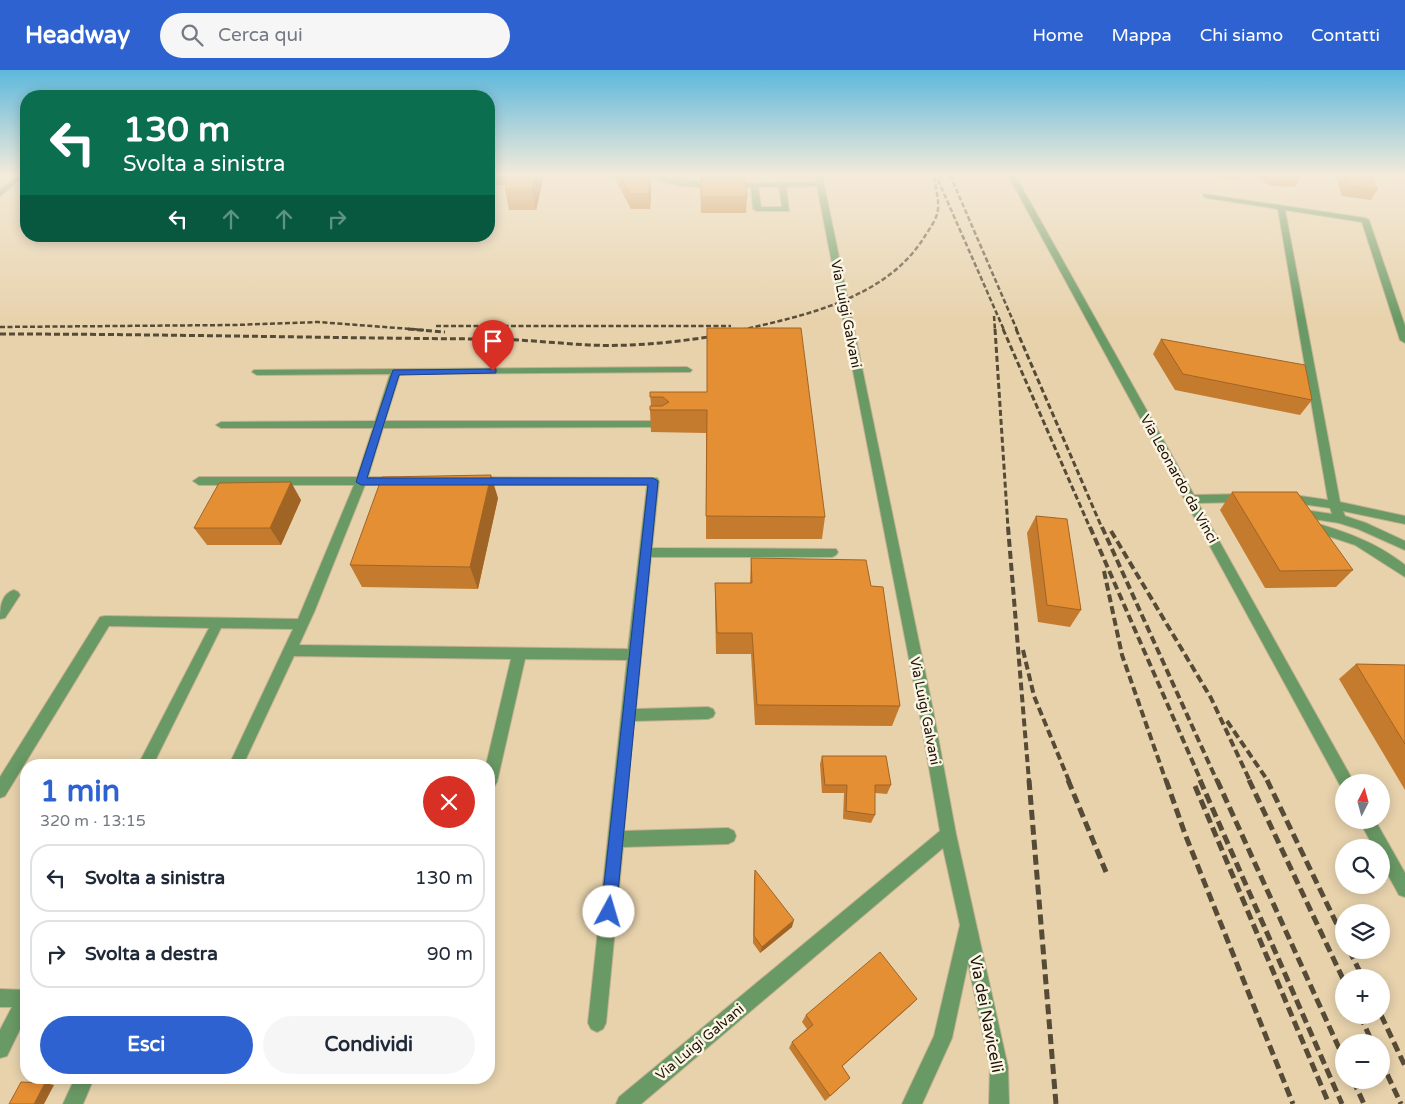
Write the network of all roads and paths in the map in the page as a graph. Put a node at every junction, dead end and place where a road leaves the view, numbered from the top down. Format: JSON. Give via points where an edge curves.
{"nodes":[{"id":1,"x":828,"y":223,"type":"edge"},
{"id":2,"x":1037,"y":223,"type":"edge"},
{"id":3,"x":1284,"y":223,"type":"edge"},
{"id":4,"x":1366,"y":223,"type":"edge"},
{"id":5,"x":1405,"y":340,"type":"edge"},
{"id":6,"x":687,"y":370,"type":"dead end"},
{"id":7,"x":257,"y":372,"type":"dead end"},
{"id":8,"x":396,"y":372,"type":"junction"},
{"id":9,"x":663,"y":424,"type":"edge"},
{"id":10,"x":221,"y":425,"type":"dead end"},
{"id":11,"x":379,"y":425,"type":"junction"},
{"id":12,"x":200,"y":481,"type":"dead end"},
{"id":13,"x":468,"y":481,"type":"edge"},
{"id":14,"x":361,"y":482,"type":"junction"},
{"id":15,"x":410,"y":482,"type":"edge"},
{"id":16,"x":1259,"y":498,"type":"edge"},
{"id":17,"x":1278,"y":498,"type":"edge"},
{"id":18,"x":1190,"y":499,"type":"junction"},
{"id":19,"x":1335,"y":505,"type":"junction"},
{"id":20,"x":1297,"y":513,"type":"edge"},
{"id":21,"x":1340,"y":519,"type":"junction"},
{"id":22,"x":1405,"y":520,"type":"edge"},
{"id":23,"x":1306,"y":524,"type":"edge"},
{"id":24,"x":1405,"y":546,"type":"edge"},
{"id":25,"x":832,"y":552,"type":"dead end"},
{"id":26,"x":645,"y":553,"type":"junction"},
{"id":27,"x":1405,"y":572,"type":"edge"},
{"id":28,"x":14,"y":595,"type":"dead end"},
{"id":29,"x":0,"y":614,"type":"edge"},
{"id":30,"x":217,"y":624,"type":"junction"},
{"id":31,"x":303,"y":624,"type":"junction"},
{"id":32,"x":291,"y":650,"type":"junction"},
{"id":33,"x":519,"y":654,"type":"junction"},
{"id":34,"x":634,"y":655,"type":"junction"},
{"id":35,"x":708,"y":713,"type":"dead end"},
{"id":36,"x":628,"y":715,"type":"junction"},
{"id":37,"x":148,"y":759,"type":"edge"},
{"id":38,"x":239,"y":759,"type":"edge"},
{"id":39,"x":494,"y":759,"type":"edge"},
{"id":40,"x":1342,"y":774,"type":"edge"},
{"id":41,"x":0,"y":791,"type":"edge"},
{"id":42,"x":1372,"y":829,"type":"edge"},
{"id":43,"x":948,"y":834,"type":"junction"},
{"id":44,"x":728,"y":836,"type":"dead end"},
{"id":45,"x":616,"y":839,"type":"junction"},
{"id":46,"x":1405,"y":889,"type":"edge"},
{"id":47,"x":967,"y":925,"type":"junction"},
{"id":48,"x":0,"y":998,"type":"edge"},
{"id":49,"x":20,"y":999,"type":"edge"},
{"id":50,"x":20,"y":1011,"type":"edge"},
{"id":51,"x":598,"y":1023,"type":"dead end"},
{"id":52,"x":0,"y":1049,"type":"edge"},
{"id":53,"x":82,"y":1084,"type":"edge"},
{"id":54,"x":72,"y":1104,"type":"edge"},
{"id":55,"x":626,"y":1104,"type":"edge"},
{"id":56,"x":912,"y":1104,"type":"edge"},
{"id":57,"x":999,"y":1104,"type":"edge"}],
"edges":[{"from":1,"to":43,"type":"street","name":"Via Luigi Galvani"},
{"from":2,"to":18,"type":"street","name":"Via Leonardo da Vinci"},
{"from":3,"to":19,"type":"street"},
{"from":4,"to":5,"type":"street"},
{"from":6,"to":8,"type":"street"},
{"from":7,"to":8,"type":"street"},
{"from":8,"to":11,"type":"street"},
{"from":9,"to":11,"type":"street"},
{"from":10,"to":11,"type":"street"},
{"from":11,"to":14,"type":"street"},
{"from":12,"to":14,"type":"street"},
{"from":13,"to":26,"type":"street","via":[[653,481]]},
{"from":14,"to":15,"type":"street"},
{"from":14,"to":31,"type":"street"},
{"from":16,"to":18,"type":"street"},
{"from":17,"to":19,"type":"street"},
{"from":18,"to":40,"type":"street","name":"Via Leonardo da Vinci"},
{"from":19,"to":21,"type":"street"},
{"from":19,"to":22,"type":"street"},
{"from":20,"to":21,"type":"street"},
{"from":21,"to":24,"type":"street"},
{"from":23,"to":27,"type":"street","via":[[1346,535],[1385,555]]},
{"from":25,"to":26,"type":"street"},
{"from":26,"to":34,"type":"street"},
{"from":28,"to":29,"type":"street"},
{"from":30,"to":31,"type":"street"},
{"from":30,"to":37,"type":"street"},
{"from":30,"to":41,"type":"street","via":[[105,621]]},
{"from":31,"to":32,"type":"street"},
{"from":32,"to":33,"type":"street"},
{"from":32,"to":38,"type":"street"},
{"from":33,"to":34,"type":"street"},
{"from":33,"to":39,"type":"street"},
{"from":34,"to":36,"type":"street"},
{"from":35,"to":36,"type":"street"},
{"from":36,"to":45,"type":"street"},
{"from":42,"to":46,"type":"street"},
{"from":43,"to":47,"type":"street","name":"Via dei Navicelli"},
{"from":43,"to":55,"type":"street","name":"Via Luigi Galvani"},
{"from":44,"to":45,"type":"street"},
{"from":45,"to":51,"type":"street"},
{"from":47,"to":56,"type":"street","name":"Via dei Navicelli","via":[[943,1038]]},
{"from":47,"to":57,"type":"street","name":"Via dei Navicelli","via":[[999,1067]]},
{"from":48,"to":49,"type":"street"},
{"from":50,"to":52,"type":"street"},
{"from":53,"to":54,"type":"street"}]}
